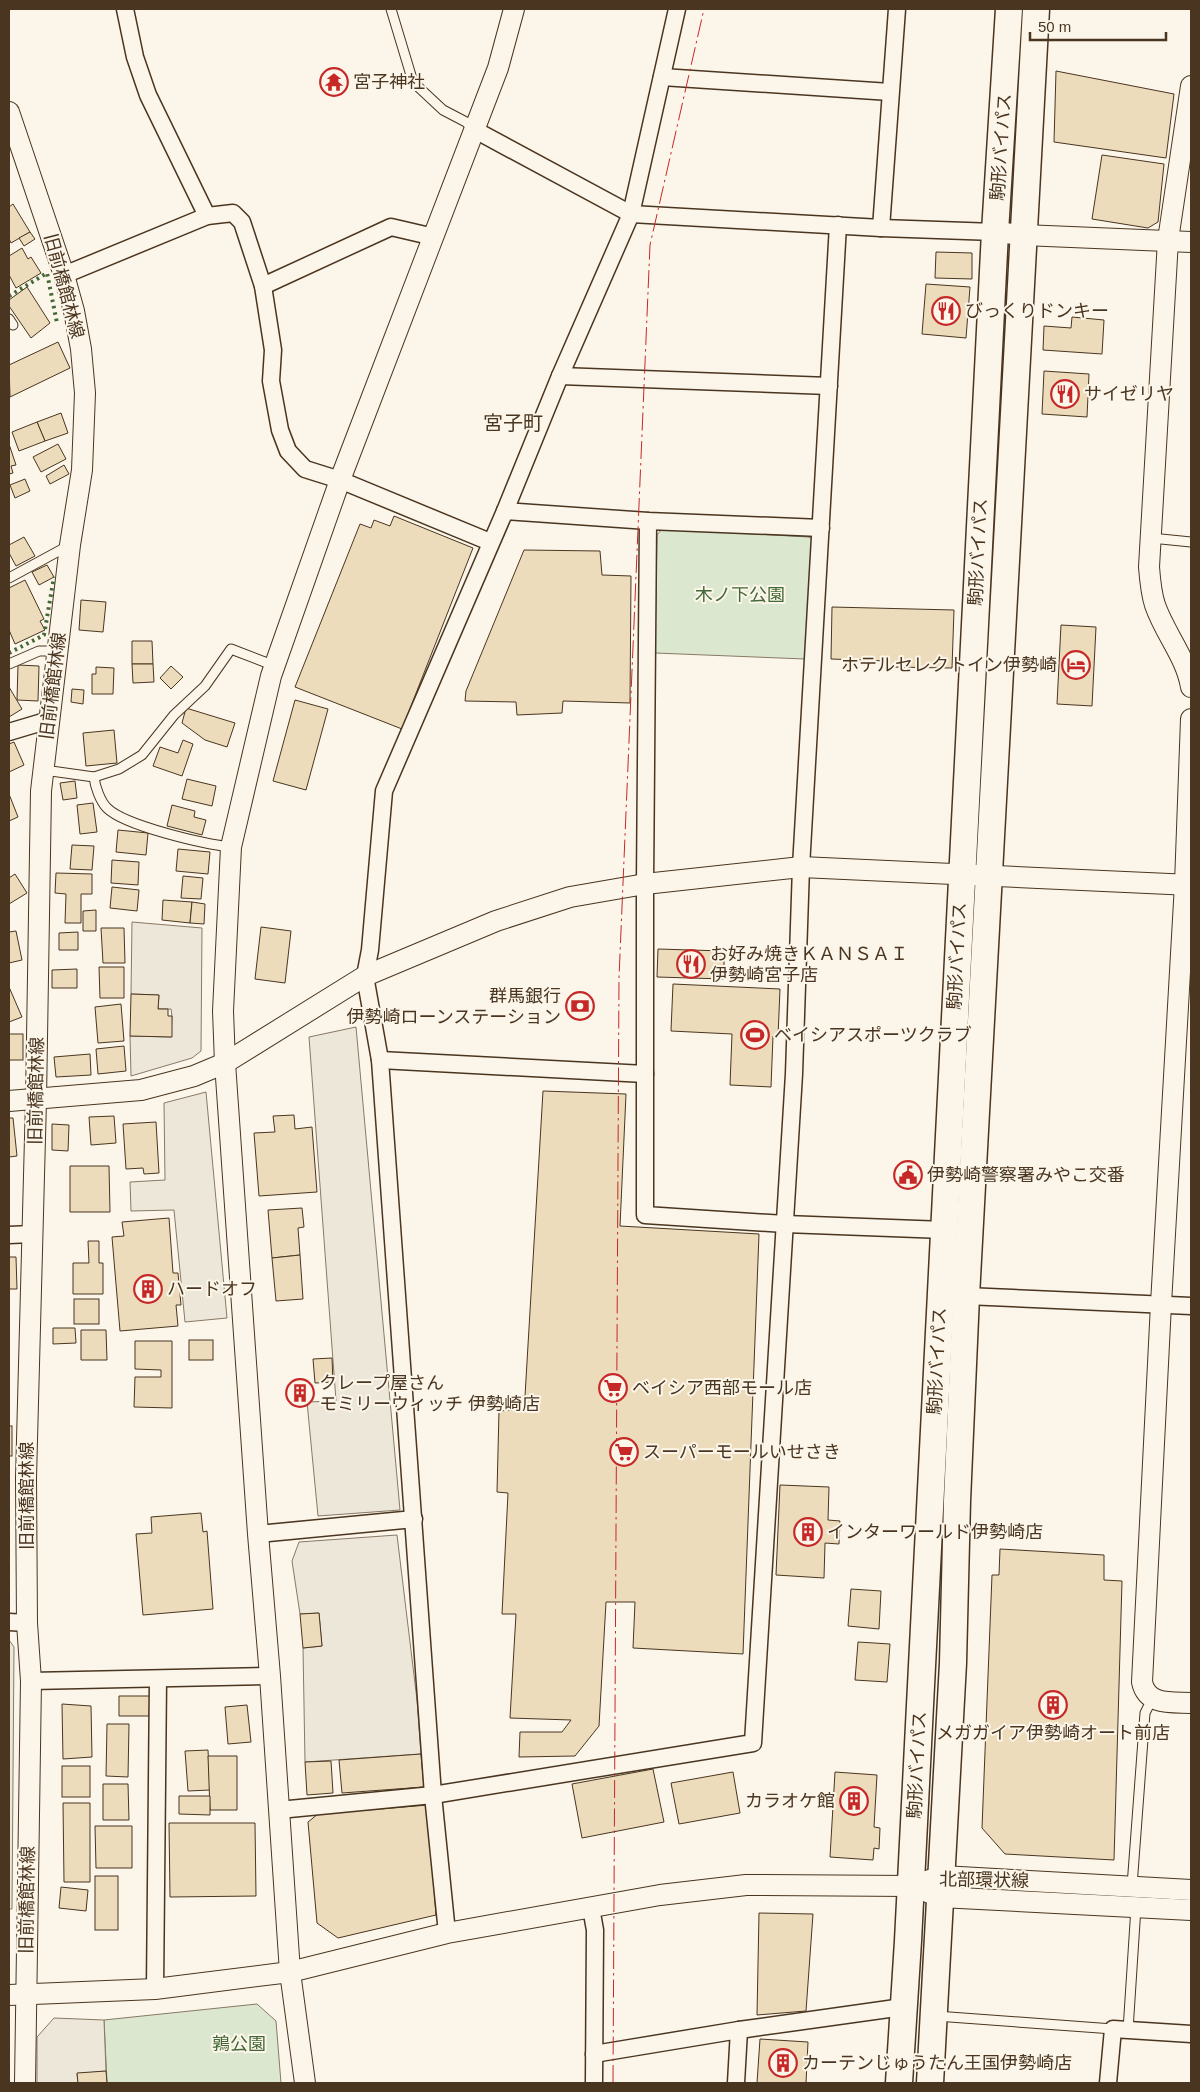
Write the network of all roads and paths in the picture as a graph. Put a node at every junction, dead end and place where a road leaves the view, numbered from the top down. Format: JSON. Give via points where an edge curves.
{"nodes":[{"id":1,"x":125,"y":9,"type":"edge"},
{"id":2,"x":390,"y":9,"type":"edge"},
{"id":3,"x":514,"y":9,"type":"edge"},
{"id":4,"x":677,"y":9,"type":"edge"},
{"id":5,"x":898,"y":9,"type":"edge"},
{"id":6,"x":1010,"y":9,"type":"edge"},
{"id":7,"x":1036,"y":9,"type":"edge"},
{"id":8,"x":662,"y":77,"type":"junction"},
{"id":9,"x":1191,"y":86,"type":"edge"},
{"id":10,"x":890,"y":92,"type":"junction"},
{"id":11,"x":9,"y":112,"type":"edge"},
{"id":12,"x":474,"y":130,"type":"junction"},
{"id":13,"x":631,"y":214,"type":"junction"},
{"id":14,"x":208,"y":216,"type":"junction"},
{"id":15,"x":838,"y":224,"type":"junction"},
{"id":16,"x":881,"y":228,"type":"junction"},
{"id":17,"x":996,"y":232,"type":"junction"},
{"id":18,"x":1023,"y":235,"type":"junction"},
{"id":19,"x":434,"y":237,"type":"junction"},
{"id":20,"x":1168,"y":240,"type":"junction"},
{"id":21,"x":1191,"y":242,"type":"edge"},
{"id":22,"x":64,"y":275,"type":"junction"},
{"id":23,"x":263,"y":286,"type":"junction"},
{"id":24,"x":560,"y":376,"type":"junction"},
{"id":25,"x":829,"y":386,"type":"junction"},
{"id":26,"x":340,"y":480,"type":"junction"},
{"id":27,"x":505,"y":511,"type":"junction"},
{"id":28,"x":648,"y":521,"type":"junction"},
{"id":29,"x":822,"y":528,"type":"junction"},
{"id":30,"x":1150,"y":538,"type":"junction"},
{"id":31,"x":490,"y":542,"type":"junction"},
{"id":32,"x":1191,"y":542,"type":"edge"},
{"id":33,"x":70,"y":545,"type":"junction"},
{"id":34,"x":9,"y":578,"type":"edge"},
{"id":35,"x":58,"y":651,"type":"junction"},
{"id":36,"x":9,"y":664,"type":"edge"},
{"id":37,"x":275,"y":666,"type":"junction"},
{"id":38,"x":1191,"y":688,"type":"edge"},
{"id":39,"x":1191,"y":719,"type":"edge"},
{"id":40,"x":49,"y":720,"type":"junction"},
{"id":41,"x":9,"y":732,"type":"edge"},
{"id":42,"x":43,"y":770,"type":"junction"},
{"id":43,"x":94,"y":777,"type":"junction"},
{"id":44,"x":231,"y":846,"type":"junction"},
{"id":45,"x":801,"y":867,"type":"junction"},
{"id":46,"x":961,"y":875,"type":"junction"},
{"id":47,"x":990,"y":875,"type":"junction"},
{"id":48,"x":645,"y":884,"type":"junction"},
{"id":49,"x":1188,"y":885,"type":"edge"},
{"id":50,"x":365,"y":976,"type":"junction"},
{"id":51,"x":380,"y":1060,"type":"junction"},
{"id":52,"x":225,"y":1063,"type":"junction"},
{"id":53,"x":645,"y":1074,"type":"junction"},
{"id":54,"x":36,"y":1100,"type":"junction"},
{"id":55,"x":9,"y":1101,"type":"edge"},
{"id":56,"x":785,"y":1224,"type":"junction"},
{"id":57,"x":944,"y":1230,"type":"junction"},
{"id":58,"x":32,"y":1234,"type":"junction"},
{"id":59,"x":9,"y":1235,"type":"edge"},
{"id":60,"x":966,"y":1296,"type":"junction"},
{"id":61,"x":1161,"y":1304,"type":"junction"},
{"id":62,"x":1191,"y":1306,"type":"edge"},
{"id":63,"x":414,"y":1519,"type":"junction"},
{"id":64,"x":258,"y":1534,"type":"junction"},
{"id":65,"x":18,"y":1622,"type":"edge"},
{"id":66,"x":270,"y":1676,"type":"junction"},
{"id":67,"x":158,"y":1679,"type":"junction"},
{"id":68,"x":30,"y":1681,"type":"junction"},
{"id":69,"x":1152,"y":1699,"type":"junction"},
{"id":70,"x":1191,"y":1703,"type":"edge"},
{"id":71,"x":433,"y":1795,"type":"junction"},
{"id":72,"x":279,"y":1810,"type":"junction"},
{"id":73,"x":911,"y":1886,"type":"junction"},
{"id":74,"x":941,"y":1886,"type":"junction"},
{"id":75,"x":1132,"y":1886,"type":"junction"},
{"id":76,"x":1191,"y":1890,"type":"edge"},
{"id":77,"x":1136,"y":1907,"type":"junction"},
{"id":78,"x":591,"y":1908,"type":"junction"},
{"id":79,"x":1191,"y":1910,"type":"edge"},
{"id":80,"x":447,"y":1933,"type":"junction"},
{"id":81,"x":290,"y":1972,"type":"junction"},
{"id":82,"x":155,"y":1989,"type":"junction"},
{"id":83,"x":17,"y":1996,"type":"edge"},
{"id":84,"x":904,"y":2007,"type":"junction"},
{"id":85,"x":933,"y":2016,"type":"junction"},
{"id":86,"x":739,"y":2030,"type":"junction"},
{"id":87,"x":1121,"y":2030,"type":"junction"},
{"id":88,"x":1191,"y":2034,"type":"edge"},
{"id":89,"x":594,"y":2054,"type":"junction"},
{"id":90,"x":25,"y":2083,"type":"edge"},
{"id":91,"x":305,"y":2083,"type":"edge"},
{"id":92,"x":594,"y":2083,"type":"edge"},
{"id":93,"x":736,"y":2083,"type":"edge"},
{"id":94,"x":899,"y":2083,"type":"edge"},
{"id":95,"x":930,"y":2083,"type":"edge"},
{"id":96,"x":1108,"y":2083,"type":"edge"}],
"edges":[{"from":1,"to":14,"type":"street","via":[[135,57],[148,95]]},
{"from":2,"to":12,"type":"lane","via":[[413,82],[443,110]]},
{"from":3,"to":12,"type":"street","via":[[498,68]]},
{"from":4,"to":8,"type":"street"},
{"from":5,"to":10,"type":"street"},
{"from":6,"to":17,"type":"main road","name":"駒形バイパス"},
{"from":7,"to":18,"type":"main road","name":"駒形バイパス"},
{"from":8,"to":10,"type":"street"},
{"from":8,"to":13,"type":"street"},
{"from":9,"to":20,"type":"street"},
{"from":10,"to":16,"type":"street"},
{"from":11,"to":22,"type":"street","name":"旧前橋館林線"},
{"from":12,"to":13,"type":"street"},
{"from":12,"to":19,"type":"street"},
{"from":13,"to":15,"type":"street"},
{"from":13,"to":24,"type":"street"},
{"from":14,"to":22,"type":"street"},
{"from":14,"to":23,"type":"street","via":[[233,213],[242,222]]},
{"from":15,"to":16,"type":"street"},
{"from":15,"to":25,"type":"street"},
{"from":16,"to":17,"type":"street"},
{"from":17,"to":18,"type":"street"},
{"from":17,"to":46,"type":"main road","name":"駒形バイパス"},
{"from":18,"to":20,"type":"street"},
{"from":18,"to":47,"type":"main road","name":"駒形バイパス"},
{"from":19,"to":23,"type":"street","via":[[391,227]]},
{"from":19,"to":26,"type":"street"},
{"from":20,"to":21,"type":"street"},
{"from":20,"to":30,"type":"street"},
{"from":22,"to":33,"type":"street","name":"旧前橋館林線","via":[[79,340],[85,393],[82,470]]},
{"from":23,"to":26,"type":"street","via":[[273,350],[271,381],[280,430],[288,451],[305,469]]},
{"from":24,"to":25,"type":"street"},
{"from":24,"to":27,"type":"street"},
{"from":25,"to":29,"type":"street"},
{"from":26,"to":31,"type":"street"},
{"from":26,"to":37,"type":"street"},
{"from":27,"to":28,"type":"street"},
{"from":27,"to":31,"type":"street"},
{"from":28,"to":29,"type":"street"},
{"from":28,"to":48,"type":"street"},
{"from":29,"to":45,"type":"street"},
{"from":30,"to":32,"type":"lane"},
{"from":30,"to":38,"type":"street","via":[[1151,588],[1156,606],[1185,664]]},
{"from":31,"to":50,"type":"street","via":[[384,791]]},
{"from":33,"to":34,"type":"lane"},
{"from":33,"to":35,"type":"street","name":"旧前橋館林線"},
{"from":35,"to":36,"type":"lane","via":[[39,651]]},
{"from":35,"to":40,"type":"street","name":"旧前橋館林線"},
{"from":37,"to":43,"type":"lane","via":[[231,649],[205,686],[174,715],[142,755],[119,769]]},
{"from":37,"to":44,"type":"street"},
{"from":39,"to":49,"type":"street"},
{"from":40,"to":41,"type":"street"},
{"from":40,"to":42,"type":"street","name":"旧前橋館林線"},
{"from":42,"to":43,"type":"lane"},
{"from":42,"to":54,"type":"street","name":"旧前橋館林線"},
{"from":43,"to":44,"type":"lane","via":[[106,807],[118,817],[210,845]]},
{"from":44,"to":52,"type":"street"},
{"from":45,"to":46,"type":"street"},
{"from":45,"to":48,"type":"street"},
{"from":45,"to":56,"type":"street"},
{"from":46,"to":47,"type":"street"},
{"from":46,"to":57,"type":"main road","name":"駒形バイパス"},
{"from":47,"to":49,"type":"street"},
{"from":47,"to":60,"type":"main road","name":"駒形バイパス"},
{"from":48,"to":50,"type":"street","via":[[570,897],[496,921]]},
{"from":48,"to":53,"type":"street"},
{"from":49,"to":61,"type":"street"},
{"from":50,"to":51,"type":"street"},
{"from":50,"to":52,"type":"street"},
{"from":51,"to":53,"type":"street"},
{"from":51,"to":63,"type":"street"},
{"from":52,"to":54,"type":"street","via":[[194,1076],[141,1090]]},
{"from":52,"to":64,"type":"street"},
{"from":53,"to":56,"type":"street","via":[[645,1215]]},
{"from":54,"to":55,"type":"street"},
{"from":54,"to":58,"type":"street","name":"旧前橋館林線"},
{"from":56,"to":57,"type":"street"},
{"from":56,"to":71,"type":"street","via":[[753,1743]]},
{"from":57,"to":73,"type":"main road","name":"駒形バイパス"},
{"from":58,"to":59,"type":"street"},
{"from":58,"to":65,"type":"street","name":"旧前橋館林線","via":[[26,1478]]},
{"from":60,"to":61,"type":"street"},
{"from":60,"to":74,"type":"main road","name":"駒形バイパス","via":[[953,1663]]},
{"from":61,"to":62,"type":"street"},
{"from":61,"to":69,"type":"street","via":[[1142,1682]]},
{"from":63,"to":64,"type":"street"},
{"from":63,"to":71,"type":"street"},
{"from":64,"to":66,"type":"street"},
{"from":65,"to":68,"type":"street","name":"旧前橋館林線"},
{"from":66,"to":67,"type":"street"},
{"from":66,"to":72,"type":"street"},
{"from":67,"to":68,"type":"street"},
{"from":67,"to":82,"type":"street"},
{"from":68,"to":83,"type":"street","name":"旧前橋館林線"},
{"from":69,"to":70,"type":"street"},
{"from":69,"to":75,"type":"lane","via":[[1145,1713]]},
{"from":71,"to":72,"type":"street"},
{"from":71,"to":80,"type":"street"},
{"from":72,"to":81,"type":"street"},
{"from":73,"to":74,"type":"street","name":"北部環状線"},
{"from":73,"to":78,"type":"street","name":"北部環状線","via":[[746,1885],[660,1895]]},
{"from":73,"to":84,"type":"main road","name":"駒形バイパス"},
{"from":74,"to":75,"type":"street","name":"北部環状線"},
{"from":74,"to":77,"type":"street","name":"北部環状線"},
{"from":74,"to":85,"type":"main road","name":"駒形バイパス"},
{"from":75,"to":76,"type":"street","name":"北部環状線"},
{"from":77,"to":79,"type":"street","name":"北部環状線"},
{"from":77,"to":87,"type":"lane"},
{"from":78,"to":80,"type":"street","name":"北部環状線"},
{"from":78,"to":89,"type":"street","via":[[595,1930]]},
{"from":80,"to":81,"type":"street","name":"北部環状線"},
{"from":81,"to":82,"type":"street","name":"北部環状線"},
{"from":81,"to":91,"type":"street"},
{"from":82,"to":83,"type":"street","name":"北部環状線"},
{"from":83,"to":90,"type":"street","name":"旧前橋館林線"},
{"from":84,"to":86,"type":"street"},
{"from":84,"to":94,"type":"main road","name":"駒形バイパス"},
{"from":85,"to":87,"type":"lane"},
{"from":85,"to":95,"type":"main road","name":"駒形バイパス"},
{"from":86,"to":89,"type":"street"},
{"from":86,"to":93,"type":"street"},
{"from":87,"to":88,"type":"street"},
{"from":87,"to":96,"type":"street"},
{"from":89,"to":92,"type":"street"}]}
